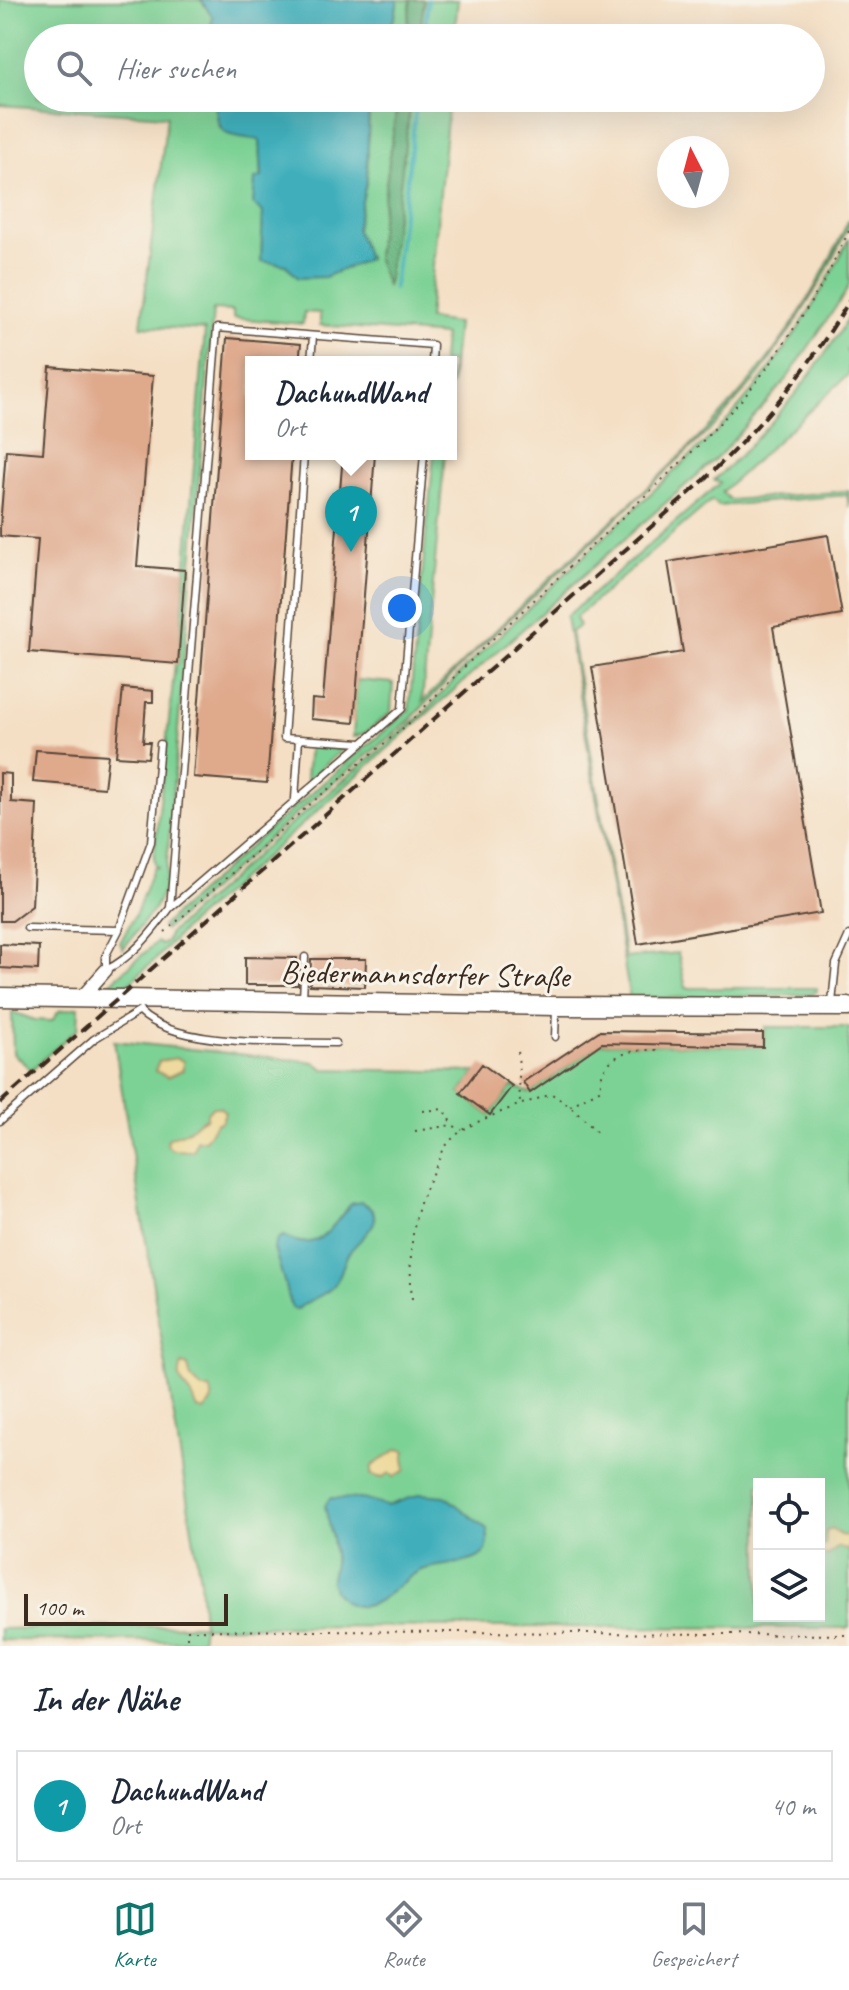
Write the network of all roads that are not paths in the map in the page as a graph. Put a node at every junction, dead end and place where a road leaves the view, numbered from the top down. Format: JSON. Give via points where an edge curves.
{"nodes":[{"id":1,"x":313,"y":336,"type":"junction"},
{"id":2,"x":311,"y":356,"type":"edge"},
{"id":3,"x":432,"y":356,"type":"edge"},
{"id":4,"x":304,"y":460,"type":"edge"},
{"id":5,"x":423,"y":460,"type":"edge"},
{"id":6,"x":299,"y":739,"type":"junction"},
{"id":7,"x":361,"y":743,"type":"junction"},
{"id":8,"x":160,"y":744,"type":"dead end"},
{"id":9,"x":295,"y":799,"type":"junction"},
{"id":10,"x":170,"y":908,"type":"junction"},
{"id":11,"x":27,"y":928,"type":"dead end"},
{"id":12,"x":119,"y":930,"type":"junction"},
{"id":13,"x":849,"y":935,"type":"edge"},
{"id":14,"x":305,"y":957,"type":"dead end"},
{"id":15,"x":106,"y":970,"type":"junction"},
{"id":16,"x":0,"y":997,"type":"edge"},
{"id":17,"x":82,"y":997,"type":"junction"},
{"id":18,"x":303,"y":1002,"type":"junction"},
{"id":19,"x":141,"y":1006,"type":"junction"},
{"id":20,"x":556,"y":1006,"type":"junction"},
{"id":21,"x":840,"y":1006,"type":"edge"},
{"id":22,"x":555,"y":1037,"type":"dead end"},
{"id":23,"x":336,"y":1043,"type":"dead end"},
{"id":24,"x":0,"y":1121,"type":"edge"}],
"edges":[{"from":1,"to":2,"type":"lane"},
{"from":1,"to":3,"type":"lane","via":[[433,345]]},
{"from":1,"to":10,"type":"lane","via":[[217,328]]},
{"from":4,"to":6,"type":"lane","via":[[284,738]]},
{"from":5,"to":7,"type":"lane","via":[[402,709]]},
{"from":6,"to":7,"type":"lane"},
{"from":6,"to":9,"type":"lane"},
{"from":7,"to":9,"type":"lane"},
{"from":8,"to":12,"type":"lane","via":[[151,842]]},
{"from":9,"to":10,"type":"lane"},
{"from":10,"to":15,"type":"lane","via":[[125,960]]},
{"from":11,"to":12,"type":"lane"},
{"from":12,"to":15,"type":"lane","via":[[106,955]]},
{"from":13,"to":21,"type":"lane","via":[[836,964]]},
{"from":14,"to":18,"type":"lane"},
{"from":15,"to":17,"type":"street"},
{"from":16,"to":17,"type":"main road","name":"Biedermannsdorfer Straße"},
{"from":17,"to":19,"type":"main road","name":"Biedermannsdorfer Straße"},
{"from":18,"to":19,"type":"main road","name":"Biedermannsdorfer Straße"},
{"from":18,"to":20,"type":"main road","name":"Biedermannsdorfer Straße"},
{"from":19,"to":23,"type":"lane","via":[[151,1023],[216,1040]]},
{"from":19,"to":24,"type":"lane","via":[[94,1039]]},
{"from":20,"to":21,"type":"main road","name":"Biedermannsdorfer Straße"},
{"from":20,"to":22,"type":"lane"}]}
